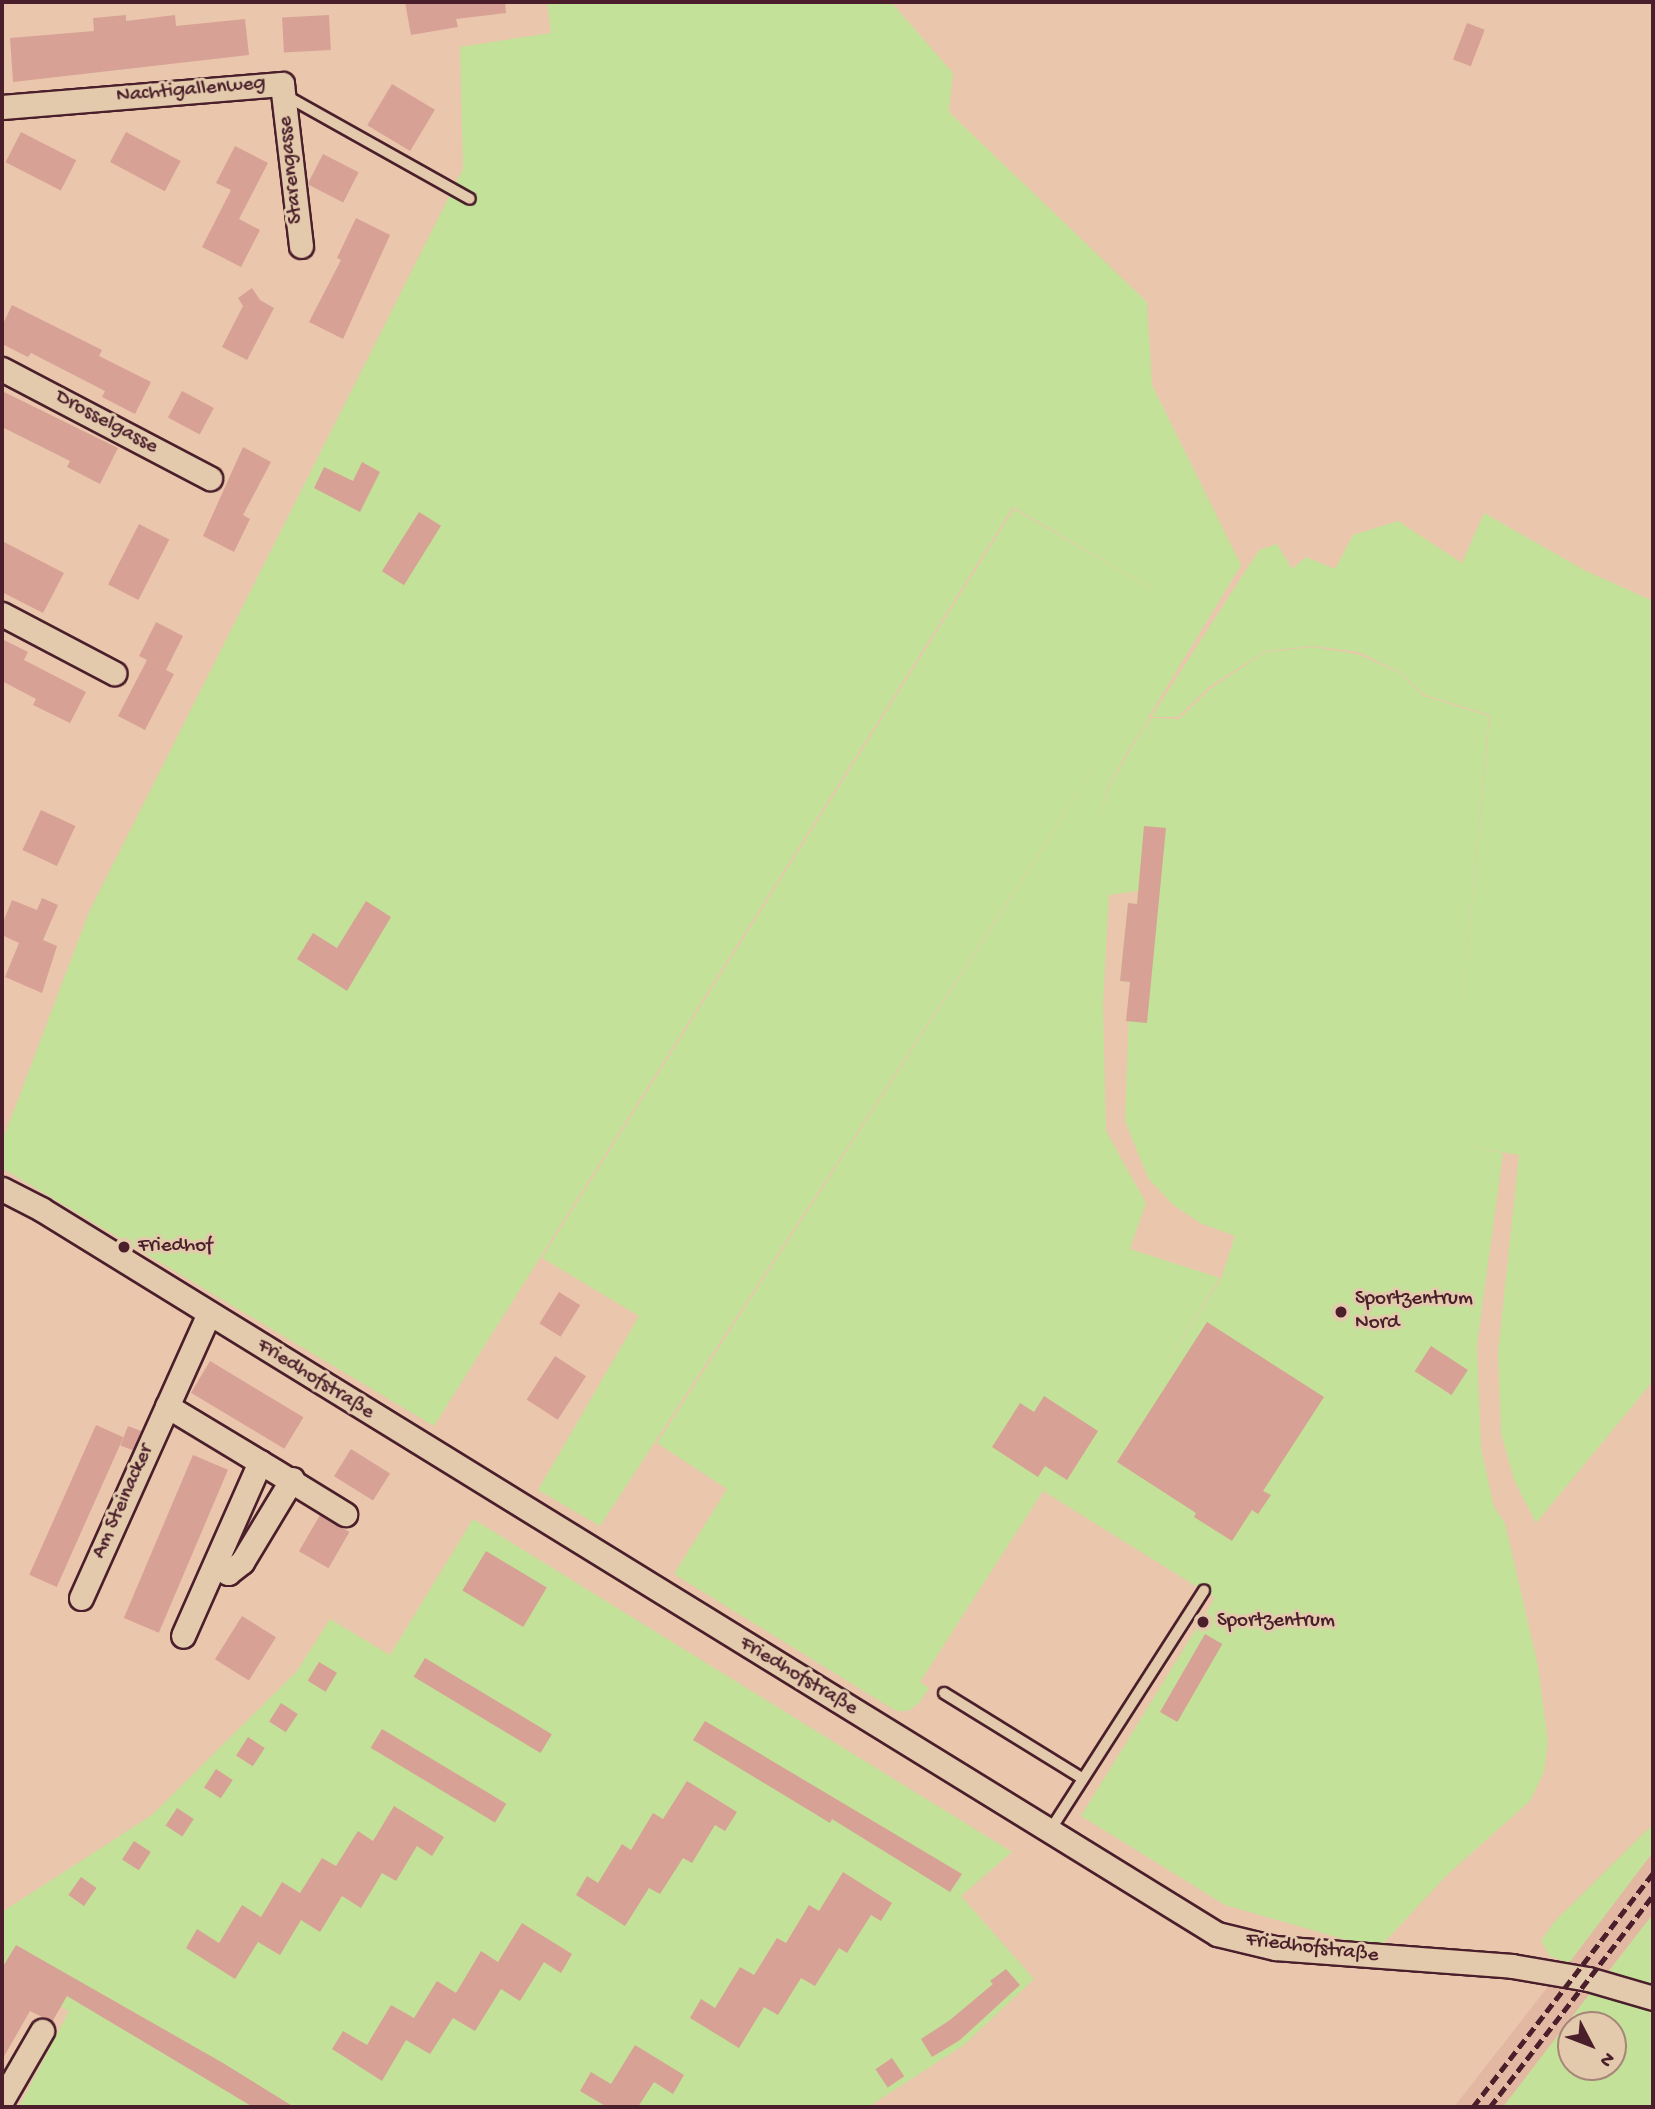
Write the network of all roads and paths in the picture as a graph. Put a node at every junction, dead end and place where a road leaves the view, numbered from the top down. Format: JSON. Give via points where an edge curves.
{"nodes":[{"id":1,"x":283,"y":94,"type":"junction"},
{"id":2,"x":2,"y":107,"type":"edge"},
{"id":3,"x":470,"y":199,"type":"dead end"},
{"id":4,"x":300,"y":246,"type":"dead end"},
{"id":5,"x":2,"y":369,"type":"edge"},
{"id":6,"x":210,"y":478,"type":"dead end"},
{"id":7,"x":2,"y":614,"type":"edge"},
{"id":8,"x":114,"y":673,"type":"dead end"},
{"id":9,"x":2,"y":1189,"type":"edge"},
{"id":10,"x":209,"y":1313,"type":"junction"},
{"id":11,"x":167,"y":1406,"type":"junction"},
{"id":12,"x":260,"y":1462,"type":"junction"},
{"id":13,"x":292,"y":1479,"type":"junction"},
{"id":14,"x":345,"y":1514,"type":"dead end"},
{"id":15,"x":215,"y":1566,"type":"junction"},
{"id":16,"x":1203,"y":1591,"type":"dead end"},
{"id":17,"x":81,"y":1598,"type":"dead end"},
{"id":18,"x":183,"y":1636,"type":"dead end"},
{"id":19,"x":944,"y":1693,"type":"dead end"},
{"id":20,"x":1083,"y":1779,"type":"junction"},
{"id":21,"x":1049,"y":1832,"type":"junction"},
{"id":22,"x":1653,"y":1998,"type":"edge"},
{"id":23,"x":41,"y":2031,"type":"dead end"},
{"id":24,"x":2,"y":2101,"type":"edge"}],
"edges":[{"from":1,"to":2,"type":"street","name":"Nachtigallenweg","via":[[282,84]]},
{"from":1,"to":3,"type":"lane","name":"Nachtigallenweg"},
{"from":1,"to":4,"type":"street","name":"Starengasse"},
{"from":5,"to":6,"type":"street","name":"Drosselgasse"},
{"from":7,"to":8,"type":"street"},
{"from":9,"to":10,"type":"street","name":"Friedhofstraße"},
{"from":10,"to":11,"type":"street","name":"Am Steinacker"},
{"from":10,"to":21,"type":"street","name":"Friedhofstraße"},
{"from":11,"to":12,"type":"street"},
{"from":11,"to":17,"type":"street","name":"Am Steinacker"},
{"from":12,"to":13,"type":"street"},
{"from":12,"to":15,"type":"street"},
{"from":13,"to":14,"type":"street"},
{"from":13,"to":15,"type":"street","via":[[242,1562],[228,1573]]},
{"from":15,"to":18,"type":"street"},
{"from":16,"to":20,"type":"lane"},
{"from":19,"to":20,"type":"lane"},
{"from":20,"to":21,"type":"lane"},
{"from":21,"to":22,"type":"street","name":"Friedhofstraße","via":[[1217,1934],[1275,1948],[1512,1966],[1588,1979]]},
{"from":23,"to":24,"type":"street"}]}
